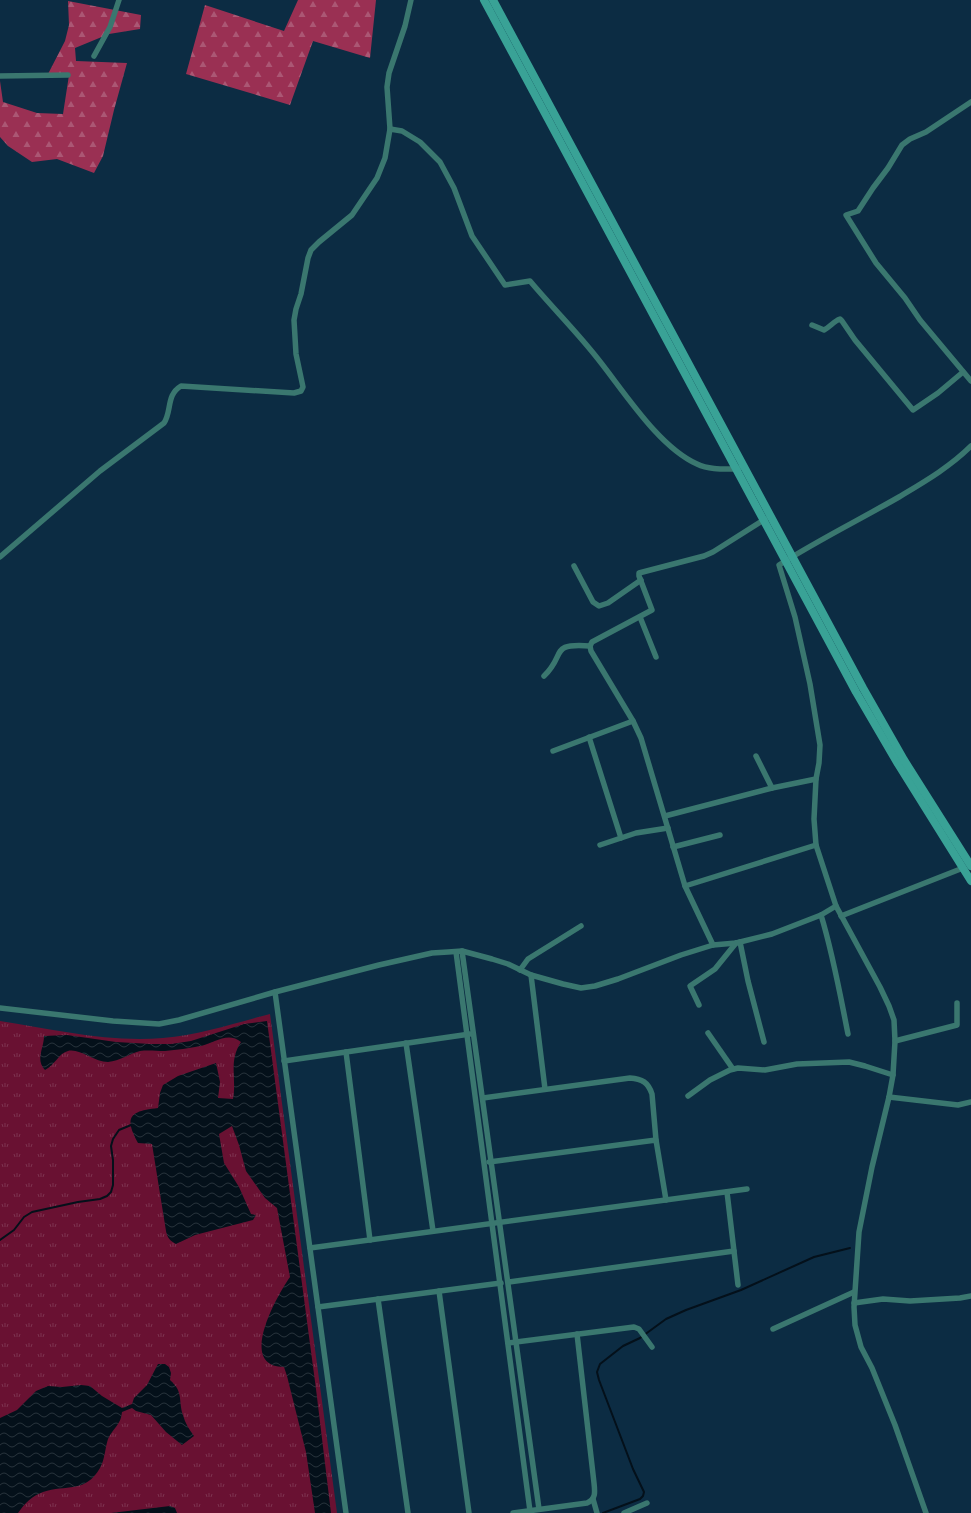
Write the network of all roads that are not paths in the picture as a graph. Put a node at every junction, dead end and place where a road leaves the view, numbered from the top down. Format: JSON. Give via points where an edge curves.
{"nodes":[{"id":1,"x":119,"y":0,"type":"edge"},
{"id":2,"x":411,"y":0,"type":"edge"},
{"id":3,"x":484,"y":0,"type":"edge"},
{"id":4,"x":493,"y":0,"type":"edge"},
{"id":5,"x":94,"y":56,"type":"dead end"},
{"id":6,"x":68,"y":75,"type":"dead end"},
{"id":7,"x":0,"y":76,"type":"edge"},
{"id":8,"x":971,"y":102,"type":"edge"},
{"id":9,"x":390,"y":129,"type":"junction"},
{"id":10,"x":812,"y":324,"type":"dead end"},
{"id":11,"x":963,"y":372,"type":"junction"},
{"id":12,"x":971,"y":381,"type":"edge"},
{"id":13,"x":971,"y":446,"type":"edge"},
{"id":14,"x":740,"y":468,"type":"junction"},
{"id":15,"x":767,"y":517,"type":"junction"},
{"id":16,"x":2,"y":555,"type":"edge"},
{"id":17,"x":789,"y":559,"type":"junction"},
{"id":18,"x":574,"y":566,"type":"dead end"},
{"id":19,"x":641,"y":580,"type":"junction"},
{"id":20,"x":640,"y":617,"type":"junction"},
{"id":21,"x":590,"y":646,"type":"junction"},
{"id":22,"x":656,"y":657,"type":"dead end"},
{"id":23,"x":544,"y":676,"type":"dead end"},
{"id":24,"x":633,"y":721,"type":"junction"},
{"id":25,"x":589,"y":737,"type":"junction"},
{"id":26,"x":554,"y":751,"type":"dead end"},
{"id":27,"x":756,"y":756,"type":"dead end"},
{"id":28,"x":816,"y":779,"type":"junction"},
{"id":29,"x":772,"y":788,"type":"junction"},
{"id":30,"x":665,"y":816,"type":"junction"},
{"id":31,"x":668,"y":828,"type":"junction"},
{"id":32,"x":720,"y":835,"type":"dead end"},
{"id":33,"x":621,"y":838,"type":"junction"},
{"id":34,"x":600,"y":845,"type":"dead end"},
{"id":35,"x":816,"y":845,"type":"junction"},
{"id":36,"x":673,"y":847,"type":"junction"},
{"id":37,"x":967,"y":867,"type":"edge"},
{"id":38,"x":971,"y":881,"type":"edge"},
{"id":39,"x":685,"y":886,"type":"junction"},
{"id":40,"x":836,"y":906,"type":"junction"},
{"id":41,"x":821,"y":914,"type":"junction"},
{"id":42,"x":841,"y":916,"type":"junction"},
{"id":43,"x":581,"y":926,"type":"dead end"},
{"id":44,"x":738,"y":943,"type":"junction"},
{"id":45,"x":713,"y":945,"type":"junction"},
{"id":46,"x":456,"y":952,"type":"junction"},
{"id":47,"x":462,"y":952,"type":"junction"},
{"id":48,"x":520,"y":970,"type":"junction"},
{"id":49,"x":531,"y":975,"type":"junction"},
{"id":50,"x":275,"y":992,"type":"junction"},
{"id":51,"x":957,"y":1003,"type":"dead end"},
{"id":52,"x":699,"y":1006,"type":"dead end"},
{"id":53,"x":0,"y":1008,"type":"edge"},
{"id":54,"x":474,"y":1033,"type":"junction"},
{"id":55,"x":708,"y":1033,"type":"dead end"},
{"id":56,"x":467,"y":1034,"type":"junction"},
{"id":57,"x":848,"y":1034,"type":"dead end"},
{"id":58,"x":764,"y":1042,"type":"dead end"},
{"id":59,"x":895,"y":1042,"type":"junction"},
{"id":60,"x":406,"y":1043,"type":"junction"},
{"id":61,"x":346,"y":1052,"type":"junction"},
{"id":62,"x":284,"y":1061,"type":"junction"},
{"id":63,"x":733,"y":1069,"type":"junction"},
{"id":64,"x":893,"y":1075,"type":"junction"},
{"id":65,"x":545,"y":1089,"type":"junction"},
{"id":66,"x":688,"y":1096,"type":"dead end"},
{"id":67,"x":889,"y":1097,"type":"junction"},
{"id":68,"x":483,"y":1098,"type":"junction"},
{"id":69,"x":971,"y":1102,"type":"edge"},
{"id":70,"x":656,"y":1140,"type":"junction"},
{"id":71,"x":492,"y":1161,"type":"junction"},
{"id":72,"x":484,"y":1162,"type":"junction"},
{"id":73,"x":747,"y":1189,"type":"dead end"},
{"id":74,"x":727,"y":1192,"type":"junction"},
{"id":75,"x":666,"y":1200,"type":"junction"},
{"id":76,"x":500,"y":1222,"type":"junction"},
{"id":77,"x":492,"y":1223,"type":"junction"},
{"id":78,"x":432,"y":1231,"type":"junction"},
{"id":79,"x":370,"y":1240,"type":"junction"},
{"id":80,"x":310,"y":1248,"type":"junction"},
{"id":81,"x":734,"y":1251,"type":"junction"},
{"id":82,"x":509,"y":1282,"type":"junction"},
{"id":83,"x":500,"y":1283,"type":"junction"},
{"id":84,"x":738,"y":1285,"type":"dead end"},
{"id":85,"x":438,"y":1291,"type":"junction"},
{"id":86,"x":854,"y":1292,"type":"junction"},
{"id":87,"x":971,"y":1296,"type":"edge"},
{"id":88,"x":378,"y":1299,"type":"junction"},
{"id":89,"x":854,"y":1303,"type":"junction"},
{"id":90,"x":318,"y":1307,"type":"junction"},
{"id":91,"x":774,"y":1329,"type":"dead end"},
{"id":92,"x":577,"y":1334,"type":"junction"},
{"id":93,"x":517,"y":1342,"type":"junction"},
{"id":94,"x":508,"y":1344,"type":"junction"},
{"id":95,"x":652,"y":1347,"type":"dead end"},
{"id":96,"x":593,"y":1499,"type":"junction"},
{"id":97,"x":647,"y":1503,"type":"dead end"},
{"id":98,"x":539,"y":1509,"type":"junction"},
{"id":99,"x":530,"y":1511,"type":"junction"},
{"id":100,"x":346,"y":1513,"type":"edge"},
{"id":101,"x":408,"y":1513,"type":"edge"},
{"id":102,"x":469,"y":1513,"type":"edge"},
{"id":103,"x":513,"y":1513,"type":"edge"},
{"id":104,"x":597,"y":1513,"type":"edge"},
{"id":105,"x":624,"y":1513,"type":"edge"},
{"id":106,"x":926,"y":1513,"type":"edge"}],
"edges":[{"from":1,"to":5,"type":"street","via":[[110,27]]},
{"from":2,"to":9,"type":"street","via":[[389,73],[387,86]]},
{"from":3,"to":14,"type":"main road"},
{"from":4,"to":14,"type":"main road"},
{"from":6,"to":7,"type":"street"},
{"from":8,"to":11,"type":"street","via":[[902,145],[858,211],[846,215],[876,263]]},
{"from":9,"to":14,"type":"street","via":[[402,131],[420,142],[440,162],[454,188],[472,236],[505,285],[530,281],[593,353],[655,432],[674,449],[697,464],[706,467]]},
{"from":9,"to":16,"type":"street","via":[[385,158],[377,178],[352,215],[319,242],[311,250],[308,258],[294,320],[296,354],[303,387],[301,391],[294,393],[181,386],[172,395],[164,423],[100,471]]},
{"from":10,"to":11,"type":"street","via":[[824,330],[840,319],[913,410]]},
{"from":11,"to":12,"type":"street"},
{"from":13,"to":17,"type":"street","via":[[926,481]]},
{"from":14,"to":15,"type":"main road"},
{"from":15,"to":17,"type":"main road"},
{"from":15,"to":19,"type":"street","via":[[713,552],[639,573]]},
{"from":17,"to":28,"type":"street","via":[[779,565],[795,617],[810,684],[820,745]]},
{"from":17,"to":37,"type":"main road"},
{"from":18,"to":19,"type":"street","via":[[593,602],[599,606],[608,604]]},
{"from":19,"to":20,"type":"street","via":[[652,610]]},
{"from":20,"to":21,"type":"street","via":[[592,642]]},
{"from":20,"to":22,"type":"street"},
{"from":21,"to":23,"type":"street","via":[[566,646],[560,650],[553,668]]},
{"from":21,"to":24,"type":"street"},
{"from":24,"to":25,"type":"street"},
{"from":24,"to":30,"type":"street","via":[[645,749]]},
{"from":25,"to":26,"type":"street"},
{"from":25,"to":33,"type":"street"},
{"from":27,"to":29,"type":"street"},
{"from":28,"to":29,"type":"street"},
{"from":28,"to":35,"type":"street"},
{"from":29,"to":30,"type":"street"},
{"from":30,"to":31,"type":"street"},
{"from":31,"to":33,"type":"street"},
{"from":31,"to":36,"type":"street"},
{"from":32,"to":36,"type":"street"},
{"from":33,"to":34,"type":"street"},
{"from":35,"to":39,"type":"street"},
{"from":35,"to":40,"type":"street"},
{"from":36,"to":39,"type":"street"},
{"from":37,"to":38,"type":"main road"},
{"from":37,"to":42,"type":"street"},
{"from":39,"to":45,"type":"street"},
{"from":40,"to":41,"type":"street"},
{"from":40,"to":42,"type":"street"},
{"from":41,"to":44,"type":"street","via":[[772,934]]},
{"from":41,"to":57,"type":"street","via":[[836,971]]},
{"from":42,"to":59,"type":"street","via":[[889,1006],[894,1020]]},
{"from":43,"to":48,"type":"street","via":[[533,955]]},
{"from":44,"to":45,"type":"street"},
{"from":44,"to":52,"type":"street","via":[[715,969],[690,986]]},
{"from":44,"to":58,"type":"street"},
{"from":45,"to":49,"type":"street","via":[[594,986],[581,988]]},
{"from":46,"to":47,"type":"street"},
{"from":46,"to":50,"type":"street","via":[[432,953]]},
{"from":46,"to":56,"type":"street"},
{"from":47,"to":48,"type":"street","via":[[492,958]]},
{"from":47,"to":54,"type":"street"},
{"from":48,"to":49,"type":"street"},
{"from":49,"to":65,"type":"street"},
{"from":50,"to":53,"type":"street","via":[[159,1024]]},
{"from":50,"to":62,"type":"street"},
{"from":51,"to":59,"type":"street","via":[[957,1025]]},
{"from":54,"to":56,"type":"street"},
{"from":54,"to":68,"type":"street"},
{"from":55,"to":63,"type":"street"},
{"from":56,"to":60,"type":"street"},
{"from":56,"to":72,"type":"street"},
{"from":59,"to":64,"type":"street"},
{"from":60,"to":61,"type":"street"},
{"from":60,"to":78,"type":"street"},
{"from":61,"to":62,"type":"street"},
{"from":61,"to":79,"type":"street"},
{"from":62,"to":80,"type":"street"},
{"from":63,"to":64,"type":"street","via":[[765,1070],[797,1064],[849,1062]]},
{"from":63,"to":66,"type":"street","via":[[710,1080]]},
{"from":64,"to":67,"type":"street"},
{"from":65,"to":68,"type":"street"},
{"from":65,"to":70,"type":"street","via":[[630,1078],[640,1079],[650,1087],[652,1094]]},
{"from":67,"to":69,"type":"street","via":[[958,1105]]},
{"from":67,"to":86,"type":"street","via":[[858,1232]]},
{"from":68,"to":71,"type":"street"},
{"from":70,"to":71,"type":"street"},
{"from":70,"to":75,"type":"street"},
{"from":71,"to":72,"type":"street"},
{"from":71,"to":76,"type":"street"},
{"from":72,"to":77,"type":"street"},
{"from":73,"to":74,"type":"street"},
{"from":74,"to":75,"type":"street"},
{"from":74,"to":81,"type":"street"},
{"from":75,"to":76,"type":"street"},
{"from":76,"to":77,"type":"street"},
{"from":76,"to":82,"type":"street"},
{"from":77,"to":78,"type":"street"},
{"from":77,"to":83,"type":"street"},
{"from":78,"to":79,"type":"street"},
{"from":79,"to":80,"type":"street"},
{"from":80,"to":90,"type":"street"},
{"from":81,"to":82,"type":"street"},
{"from":81,"to":84,"type":"street"},
{"from":82,"to":93,"type":"street"},
{"from":83,"to":85,"type":"street"},
{"from":83,"to":94,"type":"street"},
{"from":85,"to":88,"type":"street"},
{"from":85,"to":102,"type":"street"},
{"from":86,"to":89,"type":"street"},
{"from":86,"to":91,"type":"street"},
{"from":87,"to":89,"type":"street","via":[[910,1302],[883,1299]]},
{"from":88,"to":90,"type":"street"},
{"from":88,"to":101,"type":"street"},
{"from":89,"to":106,"type":"street","via":[[854,1325],[861,1347],[895,1425]]},
{"from":90,"to":100,"type":"street"},
{"from":92,"to":93,"type":"street"},
{"from":92,"to":95,"type":"street","via":[[634,1327],[639,1329]]},
{"from":92,"to":96,"type":"street","via":[[594,1483]]},
{"from":93,"to":94,"type":"street"},
{"from":93,"to":98,"type":"street"},
{"from":94,"to":99,"type":"street"},
{"from":96,"to":98,"type":"street","via":[[587,1503]]},
{"from":96,"to":104,"type":"street"},
{"from":97,"to":105,"type":"street"},
{"from":98,"to":99,"type":"street"},
{"from":99,"to":103,"type":"street"}]}
